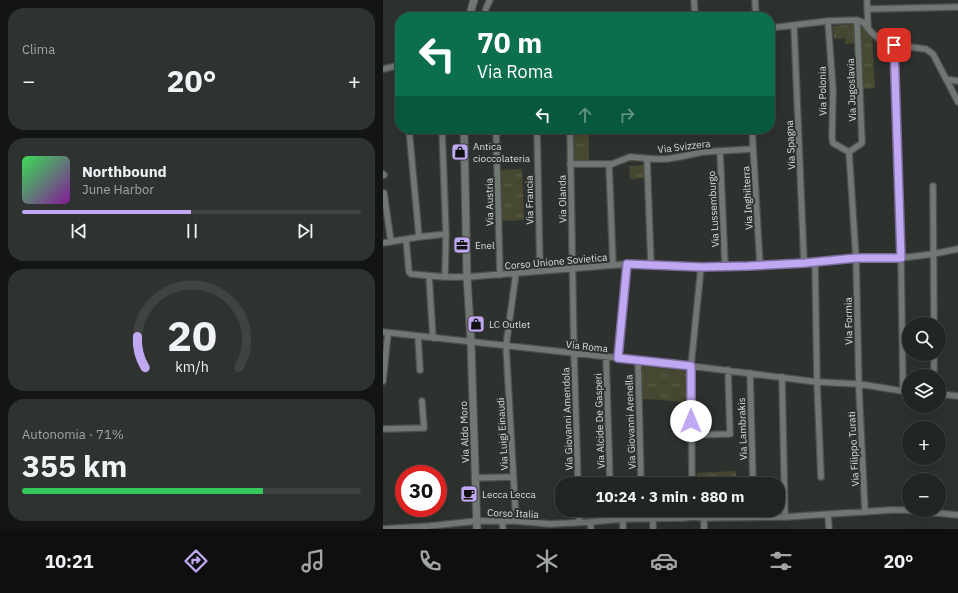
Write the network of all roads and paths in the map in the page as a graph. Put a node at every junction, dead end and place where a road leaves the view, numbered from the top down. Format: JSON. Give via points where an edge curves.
{"nodes":[{"id":1,"x":474,"y":0,"type":"edge"},
{"id":2,"x":490,"y":0,"type":"edge"},
{"id":3,"x":694,"y":0,"type":"edge"},
{"id":4,"x":755,"y":0,"type":"edge"},
{"id":5,"x":867,"y":0,"type":"edge"},
{"id":6,"x":958,"y":7,"type":"edge"},
{"id":7,"x":867,"y":9,"type":"junction"},
{"id":8,"x":470,"y":12,"type":"edge"},
{"id":9,"x":486,"y":12,"type":"edge"},
{"id":10,"x":695,"y":12,"type":"edge"},
{"id":11,"x":756,"y":12,"type":"edge"},
{"id":12,"x":857,"y":20,"type":"junction"},
{"id":13,"x":828,"y":21,"type":"junction"},
{"id":14,"x":793,"y":26,"type":"junction"},
{"id":15,"x":775,"y":28,"type":"edge"},
{"id":16,"x":868,"y":28,"type":"junction"},
{"id":17,"x":894,"y":45,"type":"junction"},
{"id":18,"x":395,"y":66,"type":"edge"},
{"id":19,"x":383,"y":68,"type":"edge"},
{"id":20,"x":946,"y":79,"type":"junction"},
{"id":21,"x":958,"y":81,"type":"edge"},
{"id":22,"x":958,"y":102,"type":"edge"},
{"id":23,"x":409,"y":134,"type":"edge"},
{"id":24,"x":442,"y":134,"type":"edge"},
{"id":25,"x":464,"y":134,"type":"edge"},
{"id":26,"x":496,"y":134,"type":"edge"},
{"id":27,"x":537,"y":134,"type":"edge"},
{"id":28,"x":570,"y":134,"type":"edge"},
{"id":29,"x":752,"y":134,"type":"edge"},
{"id":30,"x":753,"y":149,"type":"junction"},
{"id":31,"x":720,"y":151,"type":"junction"},
{"id":32,"x":849,"y":152,"type":"junction"},
{"id":33,"x":647,"y":159,"type":"junction"},
{"id":34,"x":570,"y":164,"type":"junction"},
{"id":35,"x":609,"y":164,"type":"junction"},
{"id":36,"x":933,"y":186,"type":"dead end"},
{"id":37,"x":384,"y":193,"type":"edge"},
{"id":38,"x":446,"y":234,"type":"junction"},
{"id":39,"x":419,"y":237,"type":"junction"},
{"id":40,"x":406,"y":239,"type":"junction"},
{"id":41,"x":391,"y":242,"type":"junction"},
{"id":42,"x":383,"y":243,"type":"edge"},
{"id":43,"x":958,"y":248,"type":"edge"},
{"id":44,"x":933,"y":254,"type":"junction"},
{"id":45,"x":856,"y":258,"type":"junction"},
{"id":46,"x":901,"y":258,"type":"junction"},
{"id":47,"x":815,"y":262,"type":"junction"},
{"id":48,"x":805,"y":263,"type":"junction"},
{"id":49,"x":627,"y":264,"type":"junction"},
{"id":50,"x":613,"y":265,"type":"junction"},
{"id":51,"x":651,"y":265,"type":"junction"},
{"id":52,"x":725,"y":266,"type":"junction"},
{"id":53,"x":760,"y":266,"type":"junction"},
{"id":54,"x":701,"y":267,"type":"junction"},
{"id":55,"x":573,"y":268,"type":"junction"},
{"id":56,"x":540,"y":271,"type":"junction"},
{"id":57,"x":516,"y":273,"type":"junction"},
{"id":58,"x":499,"y":275,"type":"junction"},
{"id":59,"x":429,"y":276,"type":"junction"},
{"id":60,"x":445,"y":277,"type":"junction"},
{"id":61,"x":467,"y":277,"type":"junction"},
{"id":62,"x":934,"y":317,"type":"edge"},
{"id":63,"x":385,"y":333,"type":"edge"},
{"id":64,"x":418,"y":336,"type":"junction"},
{"id":65,"x":433,"y":338,"type":"junction"},
{"id":66,"x":471,"y":342,"type":"junction"},
{"id":67,"x":506,"y":346,"type":"junction"},
{"id":68,"x":574,"y":354,"type":"junction"},
{"id":69,"x":605,"y":357,"type":"junction"},
{"id":70,"x":618,"y":358,"type":"junction"},
{"id":71,"x":638,"y":360,"type":"junction"},
{"id":72,"x":691,"y":366,"type":"junction"},
{"id":73,"x":905,"y":369,"type":"edge"},
{"id":74,"x":420,"y":370,"type":"dead end"},
{"id":75,"x":728,"y":370,"type":"junction"},
{"id":76,"x":750,"y":373,"type":"junction"},
{"id":77,"x":782,"y":377,"type":"junction"},
{"id":78,"x":383,"y":381,"type":"edge"},
{"id":79,"x":817,"y":382,"type":"junction"},
{"id":80,"x":859,"y":384,"type":"junction"},
{"id":81,"x":902,"y":391,"type":"edge"},
{"id":82,"x":946,"y":395,"type":"edge"},
{"id":83,"x":958,"y":396,"type":"edge"},
{"id":84,"x":422,"y":401,"type":"dead end"},
{"id":85,"x":383,"y":429,"type":"edge"},
{"id":86,"x":691,"y":435,"type":"junction"},
{"id":87,"x":513,"y":477,"type":"junction"},
{"id":88,"x":578,"y":477,"type":"edge"},
{"id":89,"x":610,"y":477,"type":"edge"},
{"id":90,"x":641,"y":477,"type":"edge"},
{"id":91,"x":692,"y":477,"type":"edge"},
{"id":92,"x":753,"y":477,"type":"edge"},
{"id":93,"x":784,"y":477,"type":"edge"},
{"id":94,"x":821,"y":477,"type":"dead end"},
{"id":95,"x":475,"y":478,"type":"junction"},
{"id":96,"x":865,"y":512,"type":"junction"},
{"id":97,"x":828,"y":514,"type":"junction"},
{"id":98,"x":958,"y":515,"type":"edge"},
{"id":99,"x":579,"y":517,"type":"edge"},
{"id":100,"x":693,"y":517,"type":"joint"},
{"id":101,"x":753,"y":517,"type":"edge"},
{"id":102,"x":785,"y":517,"type":"edge"},
{"id":103,"x":642,"y":518,"type":"joint"},
{"id":104,"x":653,"y":518,"type":"junction"},
{"id":105,"x":704,"y":518,"type":"junction"},
{"id":106,"x":623,"y":519,"type":"junction"},
{"id":107,"x":610,"y":520,"type":"joint"},
{"id":108,"x":502,"y":521,"type":"junction"},
{"id":109,"x":516,"y":521,"type":"junction"},
{"id":110,"x":579,"y":522,"type":"junction"},
{"id":111,"x":590,"y":522,"type":"junction"},
{"id":112,"x":477,"y":525,"type":"edge"},
{"id":113,"x":550,"y":526,"type":"edge"},
{"id":114,"x":429,"y":528,"type":"edge"},
{"id":115,"x":383,"y":529,"type":"edge"},
{"id":116,"x":503,"y":529,"type":"edge"},
{"id":117,"x":591,"y":529,"type":"edge"},
{"id":118,"x":623,"y":529,"type":"edge"},
{"id":119,"x":653,"y":529,"type":"edge"},
{"id":120,"x":704,"y":529,"type":"edge"},
{"id":121,"x":829,"y":529,"type":"edge"}],
"edges":[{"from":1,"to":8,"type":"street"},
{"from":2,"to":9,"type":"street"},
{"from":3,"to":10,"type":"street"},
{"from":4,"to":11,"type":"street"},
{"from":5,"to":7,"type":"street"},
{"from":6,"to":7,"type":"street"},
{"from":7,"to":16,"type":"street"},
{"from":12,"to":13,"type":"street"},
{"from":12,"to":16,"type":"street"},
{"from":12,"to":32,"type":"street","name":"Via Jugoslavia","via":[[863,143]]},
{"from":13,"to":14,"type":"street"},
{"from":13,"to":32,"type":"street","name":"Via Polonia","via":[[833,90],[832,138],[833,143]]},
{"from":14,"to":15,"type":"street"},
{"from":14,"to":48,"type":"street","name":"Via Spagna"},
{"from":16,"to":17,"type":"street","via":[[880,40]]},
{"from":17,"to":20,"type":"street","via":[[927,49],[933,54]]},
{"from":17,"to":46,"type":"street"},
{"from":18,"to":19,"type":"street"},
{"from":20,"to":21,"type":"street"},
{"from":20,"to":22,"type":"street"},
{"from":23,"to":39,"type":"street"},
{"from":24,"to":38,"type":"street"},
{"from":25,"to":61,"type":"street","name":"Via Aldo Moro"},
{"from":26,"to":58,"type":"street","name":"Via Austria"},
{"from":27,"to":56,"type":"street","name":"Via Francia"},
{"from":28,"to":34,"type":"street","name":"Via Olanda"},
{"from":29,"to":30,"type":"street","name":"Via Inghilterra"},
{"from":30,"to":31,"type":"street","name":"Via Svizzera"},
{"from":30,"to":53,"type":"street","name":"Via Inghilterra"},
{"from":31,"to":33,"type":"street","name":"Via Svizzera","via":[[667,159]]},
{"from":31,"to":52,"type":"street","name":"Via Lussemburgo"},
{"from":32,"to":45,"type":"street","name":"Via Formia"},
{"from":33,"to":35,"type":"street","name":"Via Svizzera","via":[[630,157]]},
{"from":33,"to":51,"type":"street"},
{"from":34,"to":35,"type":"street","name":"Via Svizzera"},
{"from":34,"to":55,"type":"street","name":"Via Olanda"},
{"from":35,"to":50,"type":"street"},
{"from":36,"to":44,"type":"street"},
{"from":37,"to":41,"type":"street"},
{"from":38,"to":39,"type":"street"},
{"from":38,"to":60,"type":"street"},
{"from":39,"to":40,"type":"street"},
{"from":40,"to":41,"type":"street"},
{"from":40,"to":59,"type":"street","name":"Corso Unione Sovietica","via":[[409,272]]},
{"from":41,"to":42,"type":"street"},
{"from":43,"to":44,"type":"street","name":"Corso Unione Sovietica"},
{"from":44,"to":46,"type":"street","name":"Corso Unione Sovietica"},
{"from":44,"to":62,"type":"street"},
{"from":45,"to":46,"type":"street","name":"Corso Unione Sovietica"},
{"from":45,"to":47,"type":"street","name":"Corso Unione Sovietica"},
{"from":45,"to":80,"type":"street","name":"Via Formia"},
{"from":46,"to":73,"type":"street"},
{"from":47,"to":48,"type":"street","name":"Corso Unione Sovietica"},
{"from":47,"to":79,"type":"street"},
{"from":48,"to":53,"type":"street","name":"Corso Unione Sovietica"},
{"from":49,"to":50,"type":"street","name":"Corso Unione Sovietica"},
{"from":49,"to":51,"type":"street","name":"Corso Unione Sovietica"},
{"from":49,"to":70,"type":"street"},
{"from":50,"to":55,"type":"street","name":"Corso Unione Sovietica"},
{"from":51,"to":54,"type":"street","name":"Corso Unione Sovietica"},
{"from":52,"to":53,"type":"street","name":"Corso Unione Sovietica"},
{"from":52,"to":54,"type":"street","name":"Corso Unione Sovietica"},
{"from":54,"to":72,"type":"street"},
{"from":55,"to":56,"type":"street","name":"Corso Unione Sovietica"},
{"from":55,"to":68,"type":"street","name":"Via Olanda"},
{"from":56,"to":57,"type":"street","name":"Corso Unione Sovietica"},
{"from":57,"to":58,"type":"street","name":"Corso Unione Sovietica"},
{"from":57,"to":67,"type":"street","name":"Via Luigi Einaudi"},
{"from":58,"to":61,"type":"street","name":"Corso Unione Sovietica"},
{"from":59,"to":60,"type":"street","name":"Corso Unione Sovietica"},
{"from":59,"to":65,"type":"street"},
{"from":60,"to":61,"type":"street","name":"Corso Unione Sovietica"},
{"from":61,"to":66,"type":"street","name":"Via Aldo Moro"},
{"from":63,"to":64,"type":"street","name":"Via Roma"},
{"from":63,"to":78,"type":"street"},
{"from":64,"to":65,"type":"street","name":"Via Roma"},
{"from":64,"to":74,"type":"street"},
{"from":65,"to":66,"type":"street","name":"Via Roma"},
{"from":66,"to":67,"type":"street","name":"Via Roma"},
{"from":66,"to":95,"type":"street","name":"Via Aldo Moro"},
{"from":67,"to":68,"type":"street","name":"Via Roma"},
{"from":67,"to":87,"type":"street","name":"Via Luigi Einaudi"},
{"from":68,"to":69,"type":"street","name":"Via Roma"},
{"from":68,"to":88,"type":"street","name":"Via Giovanni Amendola"},
{"from":69,"to":70,"type":"street","name":"Via Roma"},
{"from":69,"to":89,"type":"street","name":"Via Alcide De Gasperi"},
{"from":70,"to":71,"type":"street","name":"Via Roma"},
{"from":71,"to":72,"type":"street","name":"Via Roma"},
{"from":71,"to":90,"type":"street","name":"Via Giovanni Arenella"},
{"from":72,"to":75,"type":"street","name":"Via Roma"},
{"from":72,"to":86,"type":"street"},
{"from":75,"to":76,"type":"street","name":"Via Roma"},
{"from":75,"to":86,"type":"street","via":[[730,434]]},
{"from":76,"to":77,"type":"street","name":"Via Roma"},
{"from":76,"to":92,"type":"street","name":"Via Lambrakis"},
{"from":77,"to":79,"type":"street","name":"Via Roma"},
{"from":77,"to":93,"type":"street"},
{"from":79,"to":80,"type":"street","name":"Via Roma"},
{"from":79,"to":94,"type":"street"},
{"from":80,"to":81,"type":"street","name":"Via Roma"},
{"from":80,"to":96,"type":"street","name":"Via Filippo Turati"},
{"from":82,"to":83,"type":"street"},
{"from":84,"to":85,"type":"street","via":[[424,428]]},
{"from":86,"to":91,"type":"street"},
{"from":87,"to":95,"type":"street"},
{"from":87,"to":109,"type":"street","name":"Via Luigi Einaudi"},
{"from":95,"to":112,"type":"street","name":"Via Aldo Moro"},
{"from":96,"to":97,"type":"street","name":"Corso Italia"},
{"from":96,"to":98,"type":"street","name":"Corso Italia","via":[[905,510]]},
{"from":97,"to":102,"type":"street","name":"Corso Italia"},
{"from":97,"to":121,"type":"street"},
{"from":99,"to":110,"type":"street"},
{"from":100,"to":104,"type":"street","name":"Corso Italia"},
{"from":100,"to":105,"type":"street","name":"Corso Italia"},
{"from":101,"to":105,"type":"street","name":"Corso Italia"},
{"from":103,"to":104,"type":"street","name":"Corso Italia"},
{"from":103,"to":106,"type":"street","name":"Corso Italia"},
{"from":104,"to":119,"type":"street"},
{"from":105,"to":120,"type":"street"},
{"from":106,"to":107,"type":"street","name":"Corso Italia"},
{"from":106,"to":118,"type":"street"},
{"from":107,"to":111,"type":"street","name":"Corso Italia"},
{"from":108,"to":109,"type":"street","name":"Corso Italia"},
{"from":108,"to":112,"type":"street","name":"Corso Italia"},
{"from":108,"to":116,"type":"street"},
{"from":109,"to":113,"type":"street","name":"Corso Italia"},
{"from":110,"to":111,"type":"street","name":"Corso Italia"},
{"from":110,"to":113,"type":"street","name":"Corso Italia"},
{"from":111,"to":117,"type":"street"},
{"from":112,"to":114,"type":"street","name":"Corso Italia"},
{"from":114,"to":115,"type":"street","name":"Corso Italia"}]}
